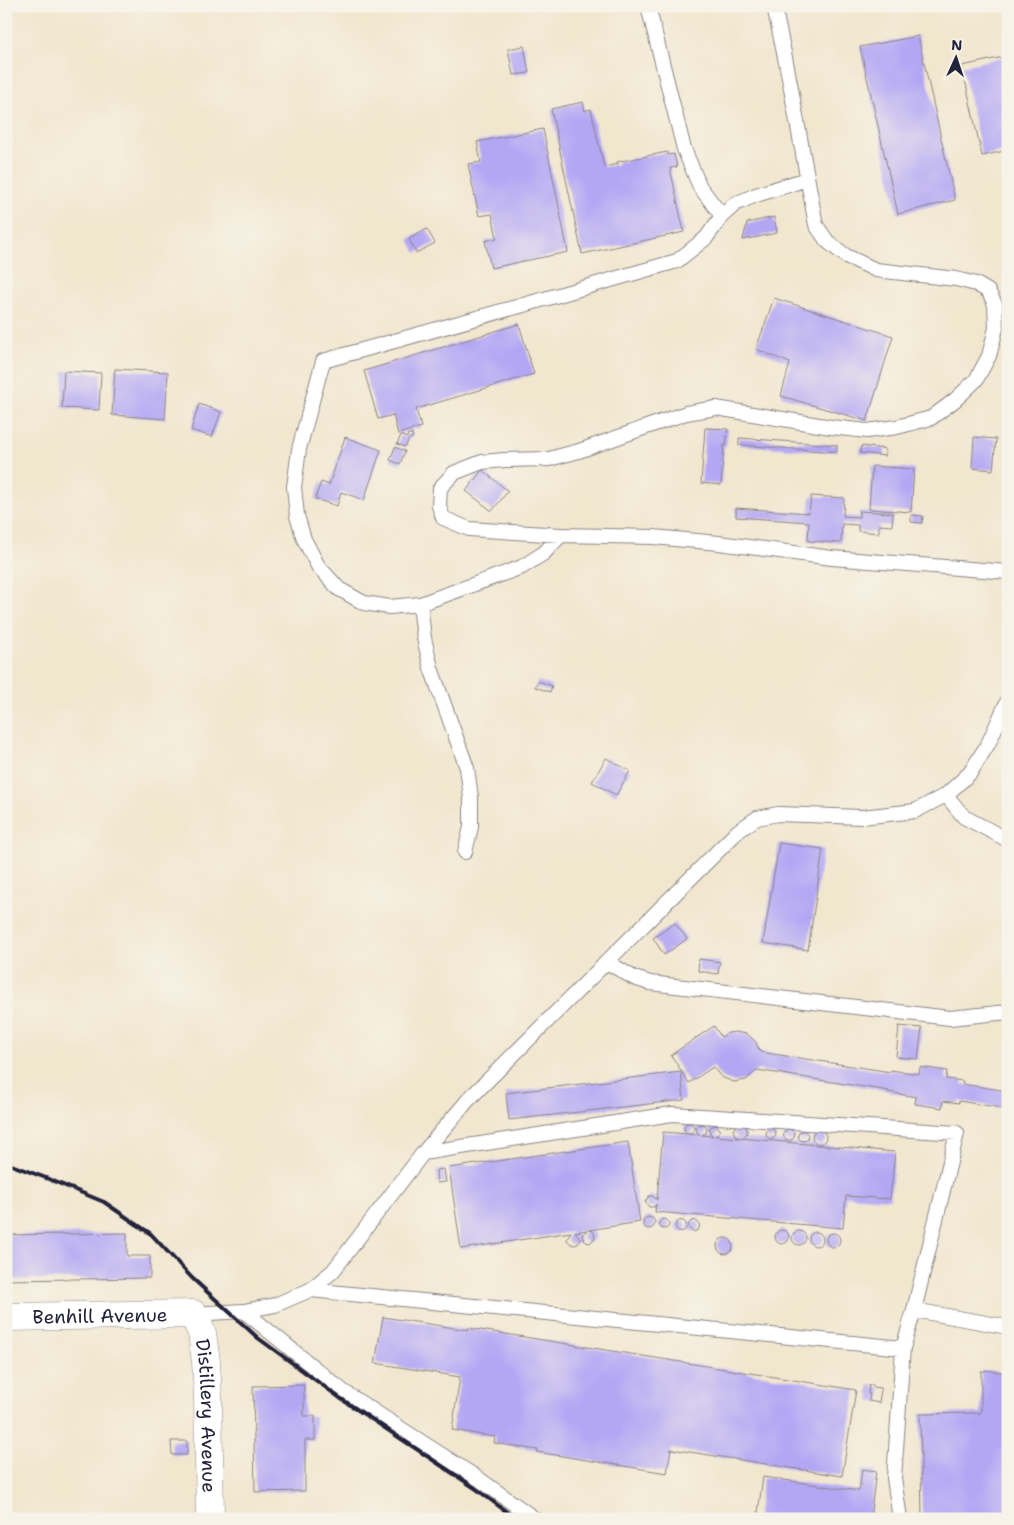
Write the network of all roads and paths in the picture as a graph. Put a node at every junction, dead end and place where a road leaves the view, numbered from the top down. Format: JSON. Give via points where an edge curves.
{"nodes":[{"id":1,"x":648,"y":6,"type":"edge"},
{"id":2,"x":774,"y":6,"type":"edge"},
{"id":3,"x":807,"y":179,"type":"junction"},
{"id":4,"x":722,"y":216,"type":"junction"},
{"id":5,"x":561,"y":535,"type":"junction"},
{"id":6,"x":1008,"y":572,"type":"edge"},
{"id":7,"x":420,"y":604,"type":"junction"},
{"id":8,"x":1008,"y":700,"type":"edge"},
{"id":9,"x":946,"y":795,"type":"junction"},
{"id":10,"x":1008,"y":840,"type":"edge"},
{"id":11,"x":465,"y":852,"type":"dead end"},
{"id":12,"x":606,"y":962,"type":"junction"},
{"id":13,"x":1008,"y":1012,"type":"edge"},
{"id":14,"x":423,"y":1153,"type":"junction"},
{"id":15,"x":310,"y":1290,"type":"junction"},
{"id":16,"x":914,"y":1310,"type":"junction"},
{"id":17,"x":244,"y":1311,"type":"junction"},
{"id":18,"x":193,"y":1314,"type":"junction"},
{"id":19,"x":6,"y":1317,"type":"edge"},
{"id":20,"x":1008,"y":1327,"type":"edge"},
{"id":21,"x":903,"y":1348,"type":"junction"},
{"id":22,"x":210,"y":1519,"type":"edge"},
{"id":23,"x":535,"y":1519,"type":"edge"},
{"id":24,"x":900,"y":1519,"type":"edge"}],
"edges":[{"from":1,"to":4,"type":"lane","via":[[684,149],[700,187]]},
{"from":2,"to":3,"type":"lane"},
{"from":3,"to":4,"type":"lane","via":[[749,198]]},
{"from":3,"to":5,"type":"lane","via":[[816,225],[827,241],[846,256],[876,270],[956,279],[988,291],[995,304],[996,328],[989,356],[976,380],[931,418],[897,427],[867,430],[831,427],[716,408],[686,413],[549,459],[482,462],[454,473],[440,488],[439,506],[443,518],[469,529]]},
{"from":4,"to":7,"type":"lane","via":[[706,238],[677,261],[323,360],[299,449],[294,487],[297,516],[304,539],[318,566],[339,589],[355,598],[364,603],[390,607]]},
{"from":5,"to":6,"type":"lane","via":[[653,536],[832,558]]},
{"from":5,"to":7,"type":"lane","via":[[544,553],[522,567]]},
{"from":7,"to":11,"type":"lane","via":[[431,668],[467,768],[471,827]]},
{"from":8,"to":9,"type":"lane","via":[[988,744],[970,773]]},
{"from":9,"to":10,"type":"lane","via":[[964,818]]},
{"from":9,"to":12,"type":"lane","via":[[915,811],[862,817],[778,814],[757,818],[738,831]]},
{"from":12,"to":13,"type":"lane","via":[[650,983],[950,1018]]},
{"from":12,"to":14,"type":"lane","via":[[469,1099]]},
{"from":14,"to":15,"type":"lane","via":[[333,1271]]},
{"from":14,"to":16,"type":"lane","via":[[672,1114],[957,1133]]},
{"from":15,"to":17,"type":"lane","via":[[275,1305]]},
{"from":15,"to":21,"type":"lane"},
{"from":16,"to":20,"type":"lane"},
{"from":16,"to":21,"type":"lane"},
{"from":17,"to":18,"type":"lane"},
{"from":17,"to":23,"type":"lane","via":[[344,1392]]},
{"from":18,"to":19,"type":"street","name":"Benhill Avenue"},
{"from":18,"to":22,"type":"street","name":"Distillery Avenue","via":[[202,1334],[206,1362]]},
{"from":21,"to":24,"type":"lane","via":[[894,1478]]}]}
